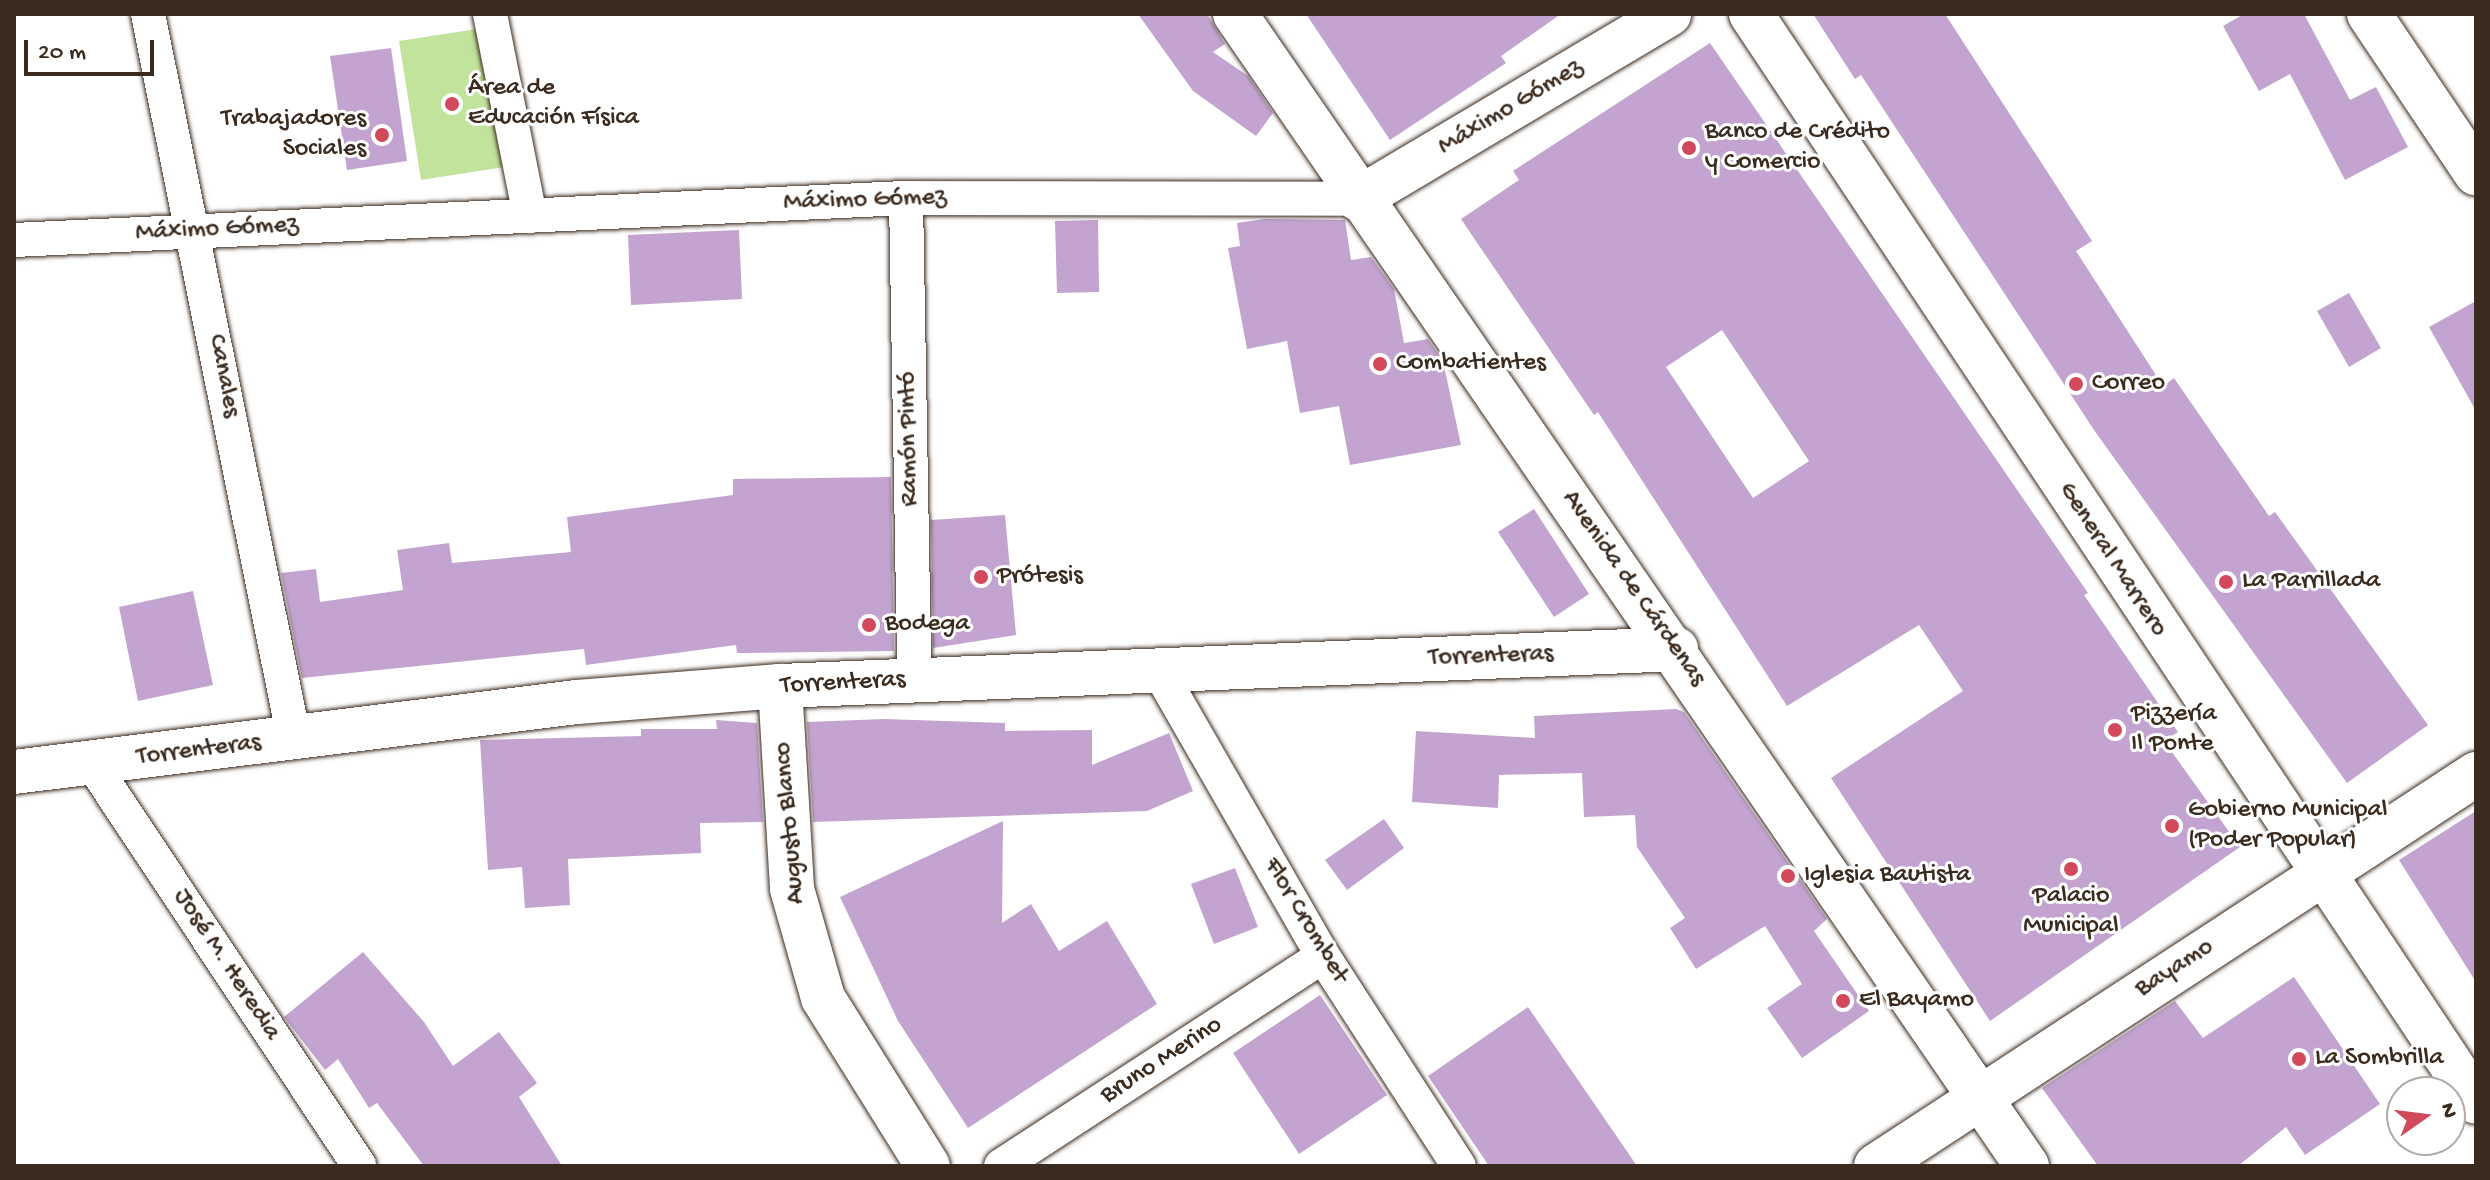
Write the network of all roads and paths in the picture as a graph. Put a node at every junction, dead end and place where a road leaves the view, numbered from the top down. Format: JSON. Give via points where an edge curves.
{"nodes":[{"id":1,"x":148,"y":14,"type":"edge"},
{"id":2,"x":490,"y":14,"type":"edge"},
{"id":3,"x":1235,"y":14,"type":"edge"},
{"id":4,"x":1751,"y":14,"type":"edge"},
{"id":5,"x":2369,"y":14,"type":"edge"},
{"id":6,"x":1666,"y":15,"type":"edge"},
{"id":7,"x":2476,"y":173,"type":"edge"},
{"id":8,"x":906,"y":198,"type":"junction"},
{"id":9,"x":1358,"y":199,"type":"junction"},
{"id":10,"x":530,"y":216,"type":"junction"},
{"id":11,"x":195,"y":231,"type":"junction"},
{"id":12,"x":14,"y":240,"type":"edge"},
{"id":13,"x":1676,"y":649,"type":"junction"},
{"id":14,"x":1159,"y":671,"type":"junction"},
{"id":15,"x":914,"y":680,"type":"junction"},
{"id":16,"x":780,"y":686,"type":"junction"},
{"id":17,"x":294,"y":739,"type":"junction"},
{"id":18,"x":93,"y":765,"type":"junction"},
{"id":19,"x":14,"y":772,"type":"edge"},
{"id":20,"x":2476,"y":774,"type":"edge"},
{"id":21,"x":2321,"y":875,"type":"junction"},
{"id":22,"x":1323,"y":956,"type":"junction"},
{"id":23,"x":1979,"y":1095,"type":"junction"},
{"id":24,"x":2476,"y":1102,"type":"edge"},
{"id":25,"x":359,"y":1166,"type":"edge"},
{"id":26,"x":928,"y":1166,"type":"edge"},
{"id":27,"x":1001,"y":1166,"type":"edge"},
{"id":28,"x":1459,"y":1166,"type":"edge"},
{"id":29,"x":1876,"y":1166,"type":"edge"},
{"id":30,"x":2027,"y":1166,"type":"edge"}],
"edges":[{"from":1,"to":11,"type":"street","name":"Canales"},
{"from":2,"to":10,"type":"street"},
{"from":3,"to":9,"type":"main road","name":"Avenida de Cárdenas"},
{"from":4,"to":21,"type":"main road","name":"General Marrero"},
{"from":5,"to":7,"type":"main road"},
{"from":6,"to":9,"type":"main road","name":"Máximo Gómez"},
{"from":8,"to":9,"type":"street","name":"Máximo Gómez"},
{"from":8,"to":10,"type":"street","name":"Máximo Gómez"},
{"from":8,"to":15,"type":"street","name":"Ramón Pintó"},
{"from":9,"to":13,"type":"main road","name":"Avenida de Cárdenas"},
{"from":10,"to":11,"type":"street","name":"Máximo Gómez"},
{"from":11,"to":12,"type":"street","name":"Máximo Gómez"},
{"from":11,"to":17,"type":"street","name":"Canales"},
{"from":13,"to":14,"type":"main road","name":"Torrenteras"},
{"from":13,"to":23,"type":"main road","name":"Avenida de Cárdenas"},
{"from":14,"to":15,"type":"main road","name":"Torrenteras"},
{"from":14,"to":22,"type":"street","name":"Flor Crombet"},
{"from":15,"to":16,"type":"main road","name":"Torrenteras"},
{"from":16,"to":17,"type":"main road","name":"Torrenteras","via":[[577,702]]},
{"from":16,"to":26,"type":"main road","name":"Augusto Blanco","via":[[792,889],[823,998]]},
{"from":17,"to":18,"type":"main road","name":"Torrenteras"},
{"from":18,"to":19,"type":"main road","name":"Torrenteras"},
{"from":18,"to":25,"type":"street","name":"José M. Heredia"},
{"from":20,"to":21,"type":"main road","name":"Bayamo"},
{"from":21,"to":23,"type":"main road","name":"Bayamo"},
{"from":21,"to":24,"type":"main road","name":"General Marrero"},
{"from":22,"to":27,"type":"street","name":"Bruno Merino"},
{"from":22,"to":28,"type":"street","name":"Flor Crombet"},
{"from":23,"to":29,"type":"main road","name":"Bayamo"},
{"from":23,"to":30,"type":"main road","name":"Avenida de Cárdenas"}]}
